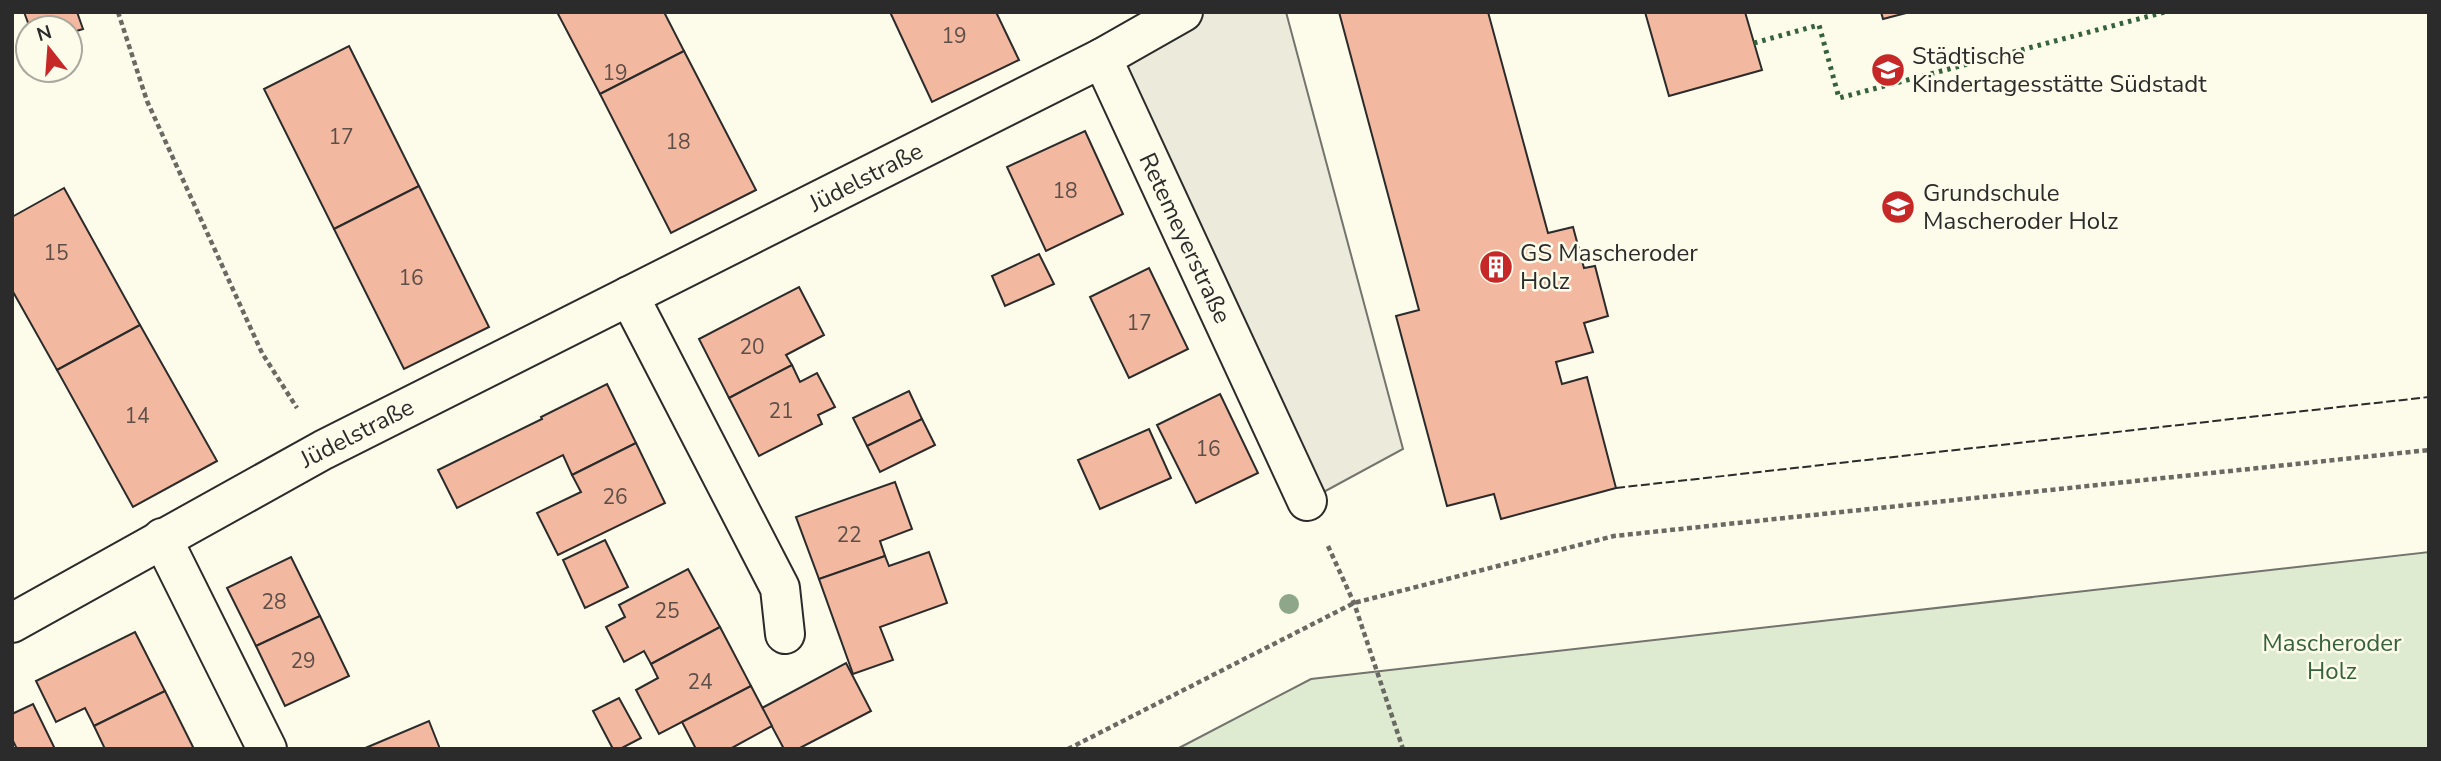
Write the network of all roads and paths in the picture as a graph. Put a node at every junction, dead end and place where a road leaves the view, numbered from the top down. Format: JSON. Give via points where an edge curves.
{"nodes":[{"id":1,"x":118,"y":12,"type":"edge"},
{"id":2,"x":1183,"y":12,"type":"edge"},
{"id":3,"x":1102,"y":58,"type":"junction"},
{"id":4,"x":629,"y":296,"type":"junction"},
{"id":5,"x":323,"y":450,"type":"junction"},
{"id":6,"x":2429,"y":450,"type":"edge"},
{"id":7,"x":1307,"y":501,"type":"joint"},
{"id":8,"x":162,"y":538,"type":"junction"},
{"id":9,"x":1354,"y":603,"type":"junction"},
{"id":10,"x":12,"y":623,"type":"edge"},
{"id":11,"x":785,"y":634,"type":"dead end"},
{"id":12,"x":267,"y":749,"type":"edge"},
{"id":13,"x":1068,"y":749,"type":"edge"},
{"id":14,"x":1403,"y":749,"type":"edge"}],
"edges":[{"from":1,"to":5,"type":"path","via":[[147,101],[262,353]]},
{"from":2,"to":3,"type":"street"},
{"from":3,"to":4,"type":"street","name":"Jüdelstraße"},
{"from":3,"to":7,"type":"street","name":"Retemeyerstraße"},
{"from":4,"to":5,"type":"street","name":"Jüdelstraße"},
{"from":4,"to":11,"type":"street","via":[[780,588]]},
{"from":5,"to":8,"type":"street","name":"Jüdelstraße"},
{"from":6,"to":9,"type":"path","via":[[1614,536]]},
{"from":7,"to":9,"type":"path"},
{"from":8,"to":10,"type":"street","name":"Jüdelstraße"},
{"from":8,"to":12,"type":"street"},
{"from":9,"to":13,"type":"path"},
{"from":9,"to":14,"type":"path"}]}
